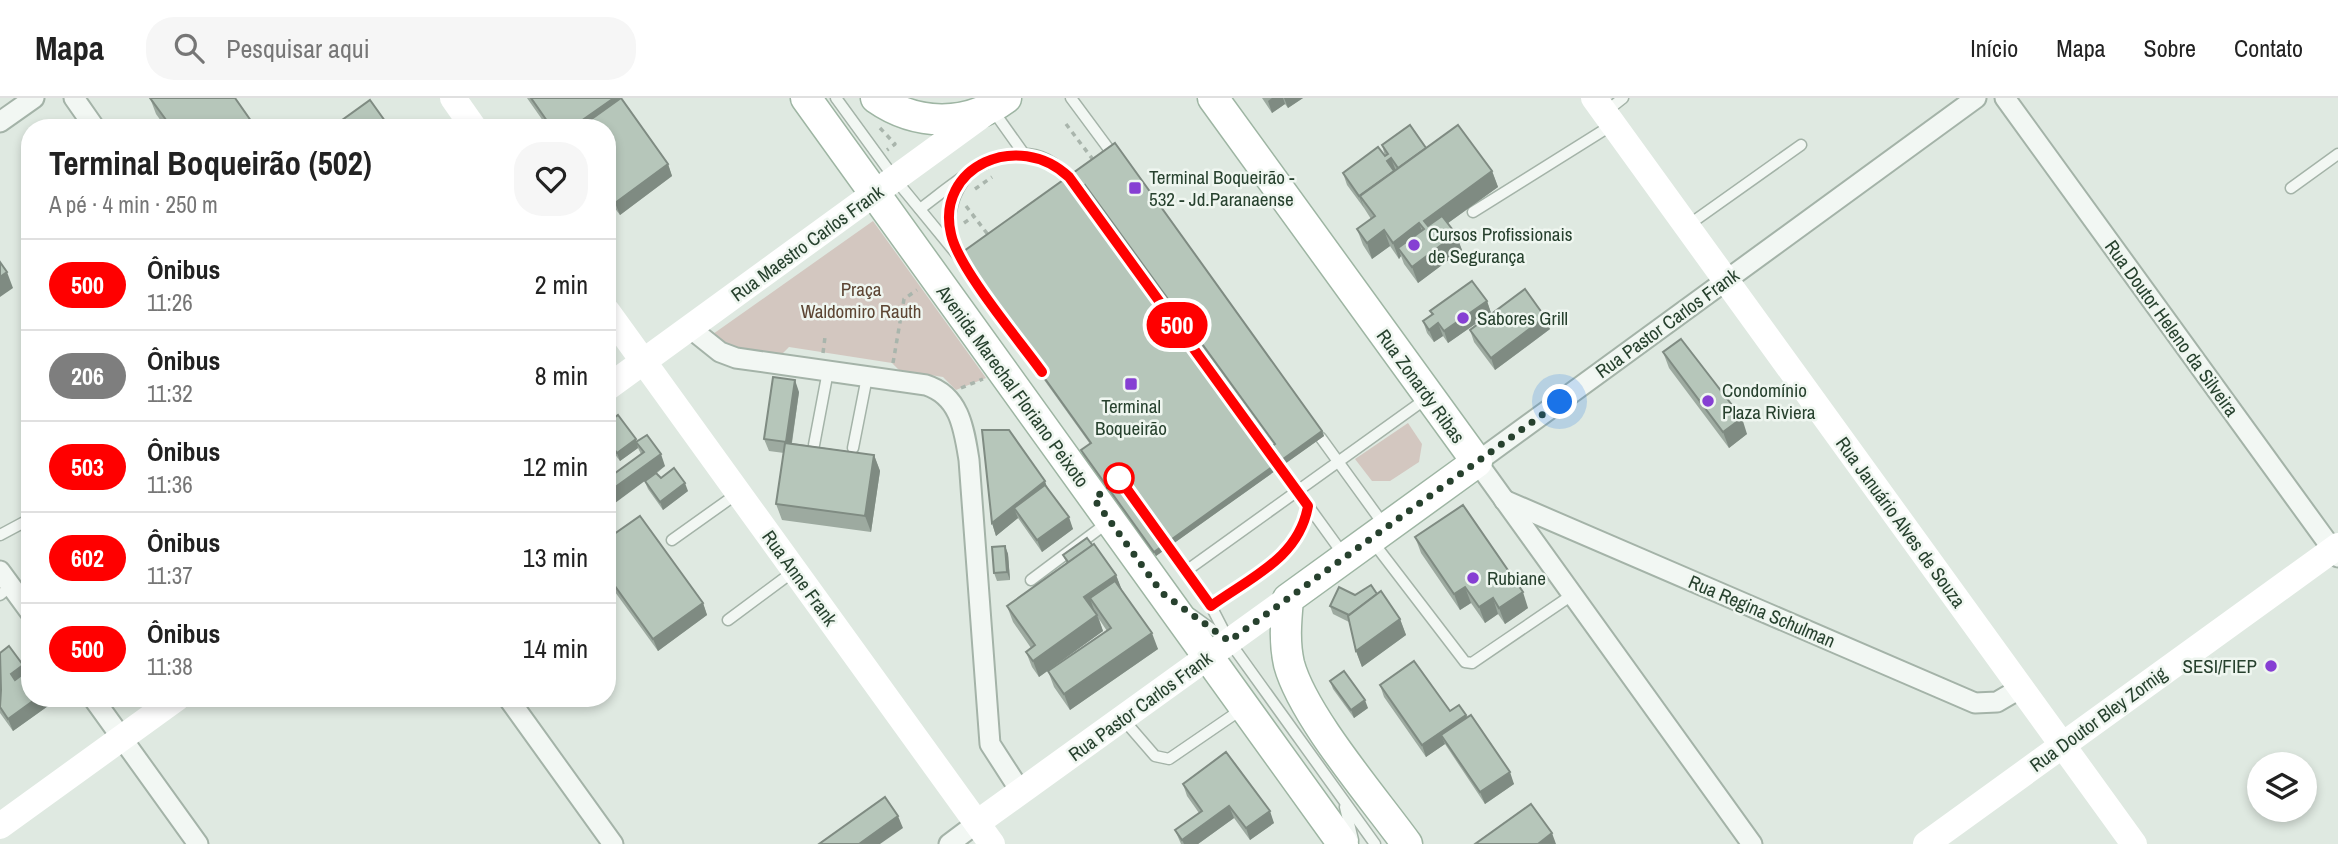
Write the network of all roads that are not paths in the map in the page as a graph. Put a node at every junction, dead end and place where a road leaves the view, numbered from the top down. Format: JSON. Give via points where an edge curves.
{"nodes":[{"id":1,"x":34,"y":98,"type":"edge"},
{"id":2,"x":74,"y":98,"type":"edge"},
{"id":3,"x":453,"y":98,"type":"edge"},
{"id":4,"x":830,"y":98,"type":"edge"},
{"id":5,"x":836,"y":98,"type":"edge"},
{"id":6,"x":876,"y":98,"type":"edge"},
{"id":7,"x":1071,"y":98,"type":"edge"},
{"id":8,"x":1213,"y":98,"type":"edge"},
{"id":9,"x":1976,"y":98,"type":"edge"},
{"id":10,"x":2006,"y":98,"type":"edge"},
{"id":11,"x":999,"y":103,"type":"edge"},
{"id":12,"x":819,"y":104,"type":"edge"},
{"id":13,"x":1609,"y":108,"type":"edge"},
{"id":14,"x":89,"y":119,"type":"edge"},
{"id":15,"x":468,"y":119,"type":"edge"},
{"id":16,"x":0,"y":122,"type":"edge"},
{"id":17,"x":1801,"y":145,"type":"dead end"},
{"id":18,"x":1111,"y":152,"type":"edge"},
{"id":19,"x":1024,"y":154,"type":"junction"},
{"id":20,"x":2338,"y":154,"type":"edge"},
{"id":21,"x":971,"y":172,"type":"junction"},
{"id":22,"x":1071,"y":180,"type":"edge"},
{"id":23,"x":885,"y":186,"type":"junction"},
{"id":24,"x":2291,"y":188,"type":"dead end"},
{"id":25,"x":1081,"y":194,"type":"edge"},
{"id":26,"x":920,"y":209,"type":"junction"},
{"id":27,"x":1473,"y":212,"type":"dead end"},
{"id":28,"x":1686,"y":226,"type":"junction"},
{"id":29,"x":1726,"y":280,"type":"junction"},
{"id":30,"x":616,"y":324,"type":"edge"},
{"id":31,"x":1177,"y":326,"type":"edge"},
{"id":32,"x":690,"y":328,"type":"junction"},
{"id":33,"x":1187,"y":339,"type":"edge"},
{"id":34,"x":644,"y":362,"type":"junction"},
{"id":35,"x":828,"y":372,"type":"junction"},
{"id":36,"x":867,"y":377,"type":"junction"},
{"id":37,"x":616,"y":382,"type":"edge"},
{"id":38,"x":1429,"y":396,"type":"junction"},
{"id":39,"x":1321,"y":438,"type":"edge"},
{"id":40,"x":814,"y":445,"type":"edge"},
{"id":41,"x":853,"y":449,"type":"edge"},
{"id":42,"x":1270,"y":453,"type":"edge"},
{"id":43,"x":1338,"y":462,"type":"junction"},
{"id":44,"x":1476,"y":462,"type":"junction"},
{"id":45,"x":1280,"y":467,"type":"edge"},
{"id":46,"x":1297,"y":491,"type":"junction"},
{"id":47,"x":739,"y":493,"type":"junction"},
{"id":48,"x":1503,"y":499,"type":"junction"},
{"id":49,"x":1308,"y":506,"type":"junction"},
{"id":50,"x":1110,"y":521,"type":"junction"},
{"id":51,"x":21,"y":524,"type":"edge"},
{"id":52,"x":1378,"y":533,"type":"junction"},
{"id":53,"x":0,"y":535,"type":"edge"},
{"id":54,"x":672,"y":540,"type":"dead end"},
{"id":55,"x":1168,"y":547,"type":"edge"},
{"id":56,"x":2336,"y":551,"type":"edge"},
{"id":57,"x":1346,"y":557,"type":"junction"},
{"id":58,"x":795,"y":570,"type":"junction"},
{"id":59,"x":1186,"y":572,"type":"junction"},
{"id":60,"x":1031,"y":580,"type":"dead end"},
{"id":61,"x":4,"y":584,"type":"edge"},
{"id":62,"x":1572,"y":594,"type":"junction"},
{"id":63,"x":1288,"y":599,"type":"junction"},
{"id":64,"x":21,"y":602,"type":"edge"},
{"id":65,"x":1211,"y":606,"type":"junction"},
{"id":66,"x":728,"y":620,"type":"dead end"},
{"id":67,"x":1218,"y":649,"type":"junction"},
{"id":68,"x":2021,"y":688,"type":"junction"},
{"id":69,"x":99,"y":707,"type":"edge"},
{"id":70,"x":164,"y":707,"type":"edge"},
{"id":71,"x":514,"y":707,"type":"edge"},
{"id":72,"x":1244,"y":708,"type":"junction"},
{"id":73,"x":1122,"y":718,"type":"junction"},
{"id":74,"x":121,"y":738,"type":"junction"},
{"id":75,"x":2063,"y":745,"type":"junction"},
{"id":76,"x":1021,"y":792,"type":"junction"},
{"id":77,"x":1343,"y":800,"type":"junction"},
{"id":78,"x":0,"y":826,"type":"edge"},
{"id":79,"x":985,"y":834,"type":"edge"},
{"id":80,"x":198,"y":844,"type":"edge"},
{"id":81,"x":613,"y":844,"type":"edge"},
{"id":82,"x":949,"y":844,"type":"edge"},
{"id":83,"x":1343,"y":844,"type":"edge"},
{"id":84,"x":1354,"y":844,"type":"edge"},
{"id":85,"x":1375,"y":844,"type":"edge"},
{"id":86,"x":1407,"y":844,"type":"edge"},
{"id":87,"x":1752,"y":844,"type":"edge"},
{"id":88,"x":1926,"y":844,"type":"edge"},
{"id":89,"x":2134,"y":844,"type":"edge"}],
"edges":[{"from":1,"to":16,"type":"street"},
{"from":2,"to":14,"type":"street"},
{"from":3,"to":15,"type":"street"},
{"from":4,"to":12,"type":"lane"},
{"from":5,"to":23,"type":"lane"},
{"from":6,"to":11,"type":"main road","via":[[904,114],[934,120],[964,118]]},
{"from":7,"to":18,"type":"lane"},
{"from":8,"to":38,"type":"main road","name":"Rua Zonardy Ribas"},
{"from":9,"to":29,"type":"street","name":"Rua Pastor Carlos Frank"},
{"from":10,"to":56,"type":"street","name":"Rua Doutor Heleno da Silveira"},
{"from":11,"to":19,"type":"lane"},
{"from":11,"to":23,"type":"street","name":"Rua Maestro Carlos Frank"},
{"from":12,"to":23,"type":"main road","name":"Avenida Marechal Floriano Peixoto","via":[[836,132]]},
{"from":13,"to":27,"type":"lane"},
{"from":13,"to":28,"type":"street","name":"Rua Januário Alves de Souza"},
{"from":17,"to":28,"type":"lane"},
{"from":19,"to":21,"type":"lane","via":[[990,159]]},
{"from":19,"to":22,"type":"lane","via":[[1049,161]]},
{"from":20,"to":24,"type":"lane"},
{"from":21,"to":26,"type":"lane"},
{"from":21,"to":26,"type":"lane","via":[[956,191],[950,213],[950,233],[960,257]]},
{"from":23,"to":26,"type":"lane"},
{"from":23,"to":32,"type":"street","name":"Rua Maestro Carlos Frank"},
{"from":23,"to":50,"type":"main road","name":"Avenida Marechal Floriano Peixoto"},
{"from":25,"to":31,"type":"lane"},
{"from":28,"to":29,"type":"street","name":"Rua Januário Alves de Souza"},
{"from":29,"to":44,"type":"street","name":"Rua Pastor Carlos Frank"},
{"from":29,"to":68,"type":"street","name":"Rua Januário Alves de Souza"},
{"from":30,"to":34,"type":"street","name":"Rua Anne Frank"},
{"from":32,"to":34,"type":"street","name":"Rua Maestro Carlos Frank"},
{"from":32,"to":35,"type":"street","via":[[720,352],[736,358]]},
{"from":33,"to":42,"type":"lane"},
{"from":34,"to":37,"type":"street","name":"Rua Maestro Carlos Frank"},
{"from":34,"to":47,"type":"street","name":"Rua Anne Frank"},
{"from":35,"to":36,"type":"street"},
{"from":35,"to":40,"type":"lane"},
{"from":36,"to":41,"type":"lane"},
{"from":36,"to":76,"type":"street","via":[[926,386],[946,394],[961,419],[969,460],[990,744]]},
{"from":38,"to":43,"type":"lane"},
{"from":38,"to":44,"type":"main road","name":"Rua Zonardy Ribas"},
{"from":39,"to":43,"type":"lane"},
{"from":43,"to":46,"type":"lane"},
{"from":43,"to":52,"type":"lane"},
{"from":44,"to":48,"type":"street","name":"Rua Zonardy Ribas"},
{"from":44,"to":52,"type":"main road","name":"Rua Pastor Carlos Frank"},
{"from":45,"to":46,"type":"lane"},
{"from":46,"to":49,"type":"lane"},
{"from":46,"to":59,"type":"lane"},
{"from":47,"to":54,"type":"lane"},
{"from":47,"to":58,"type":"street","name":"Rua Anne Frank"},
{"from":48,"to":62,"type":"street","name":"Rua Zonardy Ribas"},
{"from":48,"to":68,"type":"street","name":"Rua Regina Schulman","via":[[1975,703],[1997,702]]},
{"from":49,"to":57,"type":"lane"},
{"from":49,"to":65,"type":"lane","via":[[1301,534],[1287,552]]},
{"from":50,"to":60,"type":"lane"},
{"from":50,"to":67,"type":"main road","name":"Avenida Marechal Floriano Peixoto","via":[[1162,593]]},
{"from":51,"to":53,"type":"lane"},
{"from":52,"to":57,"type":"main road","name":"Rua Pastor Carlos Frank"},
{"from":52,"to":62,"type":"lane","via":[[1465,662],[1472,663]]},
{"from":55,"to":59,"type":"lane"},
{"from":56,"to":75,"type":"street","name":"Rua Doutor Bley Zornig"},
{"from":57,"to":63,"type":"main road","name":"Rua Pastor Carlos Frank"},
{"from":58,"to":66,"type":"lane"},
{"from":58,"to":79,"type":"street","name":"Rua Anne Frank"},
{"from":59,"to":65,"type":"lane"},
{"from":61,"to":64,"type":"street"},
{"from":62,"to":87,"type":"street","name":"Rua Zonardy Ribas"},
{"from":63,"to":67,"type":"street","name":"Rua Pastor Carlos Frank"},
{"from":63,"to":86,"type":"main road","via":[[1288,661],[1299,689]]},
{"from":65,"to":67,"type":"lane"},
{"from":67,"to":72,"type":"main road","name":"Avenida Marechal Floriano Peixoto"},
{"from":67,"to":73,"type":"street","name":"Rua Pastor Carlos Frank"},
{"from":67,"to":77,"type":"lane"},
{"from":68,"to":75,"type":"street","name":"Rua Januário Alves de Souza"},
{"from":69,"to":74,"type":"street"},
{"from":70,"to":74,"type":"street"},
{"from":71,"to":81,"type":"street"},
{"from":72,"to":73,"type":"lane","via":[[1169,760],[1155,756]]},
{"from":72,"to":83,"type":"main road","name":"Avenida Marechal Floriano Peixoto"},
{"from":73,"to":76,"type":"street","name":"Rua Pastor Carlos Frank"},
{"from":74,"to":78,"type":"street"},
{"from":74,"to":80,"type":"street"},
{"from":75,"to":88,"type":"street","name":"Rua Doutor Bley Zornig"},
{"from":75,"to":89,"type":"street","name":"Rua Januário Alves de Souza"},
{"from":76,"to":79,"type":"street","name":"Rua Pastor Carlos Frank"},
{"from":77,"to":84,"type":"lane"},
{"from":77,"to":85,"type":"lane"},
{"from":79,"to":82,"type":"street","name":"Rua Pastor Carlos Frank"}]}
